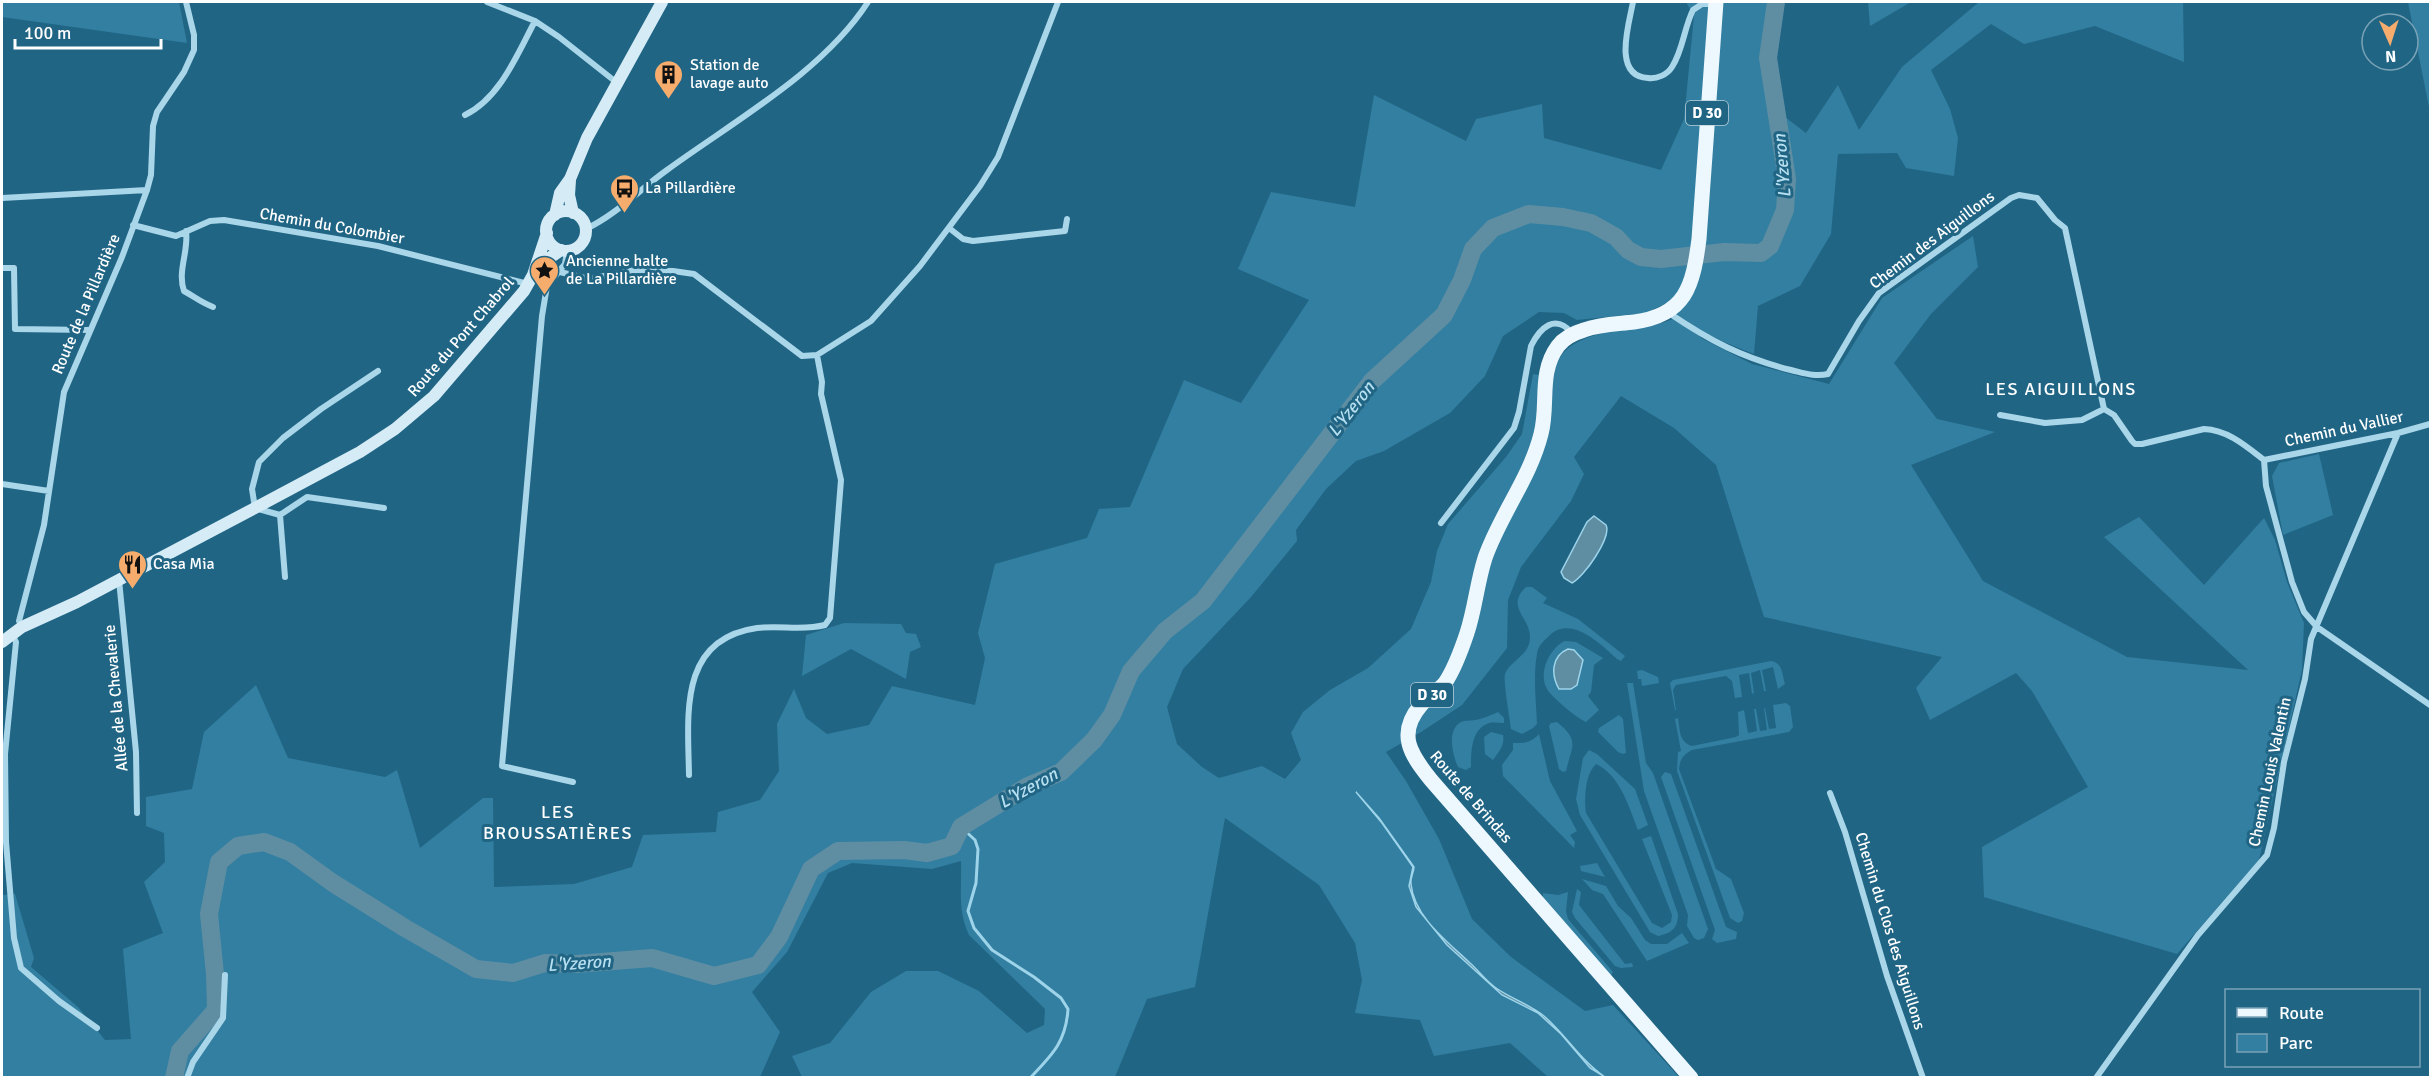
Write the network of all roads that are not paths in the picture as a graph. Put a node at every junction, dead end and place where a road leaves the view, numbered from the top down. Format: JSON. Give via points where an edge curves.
{"nodes":[{"id":1,"x":186,"y":2,"type":"edge"},
{"id":2,"x":487,"y":2,"type":"edge"},
{"id":3,"x":662,"y":2,"type":"edge"},
{"id":4,"x":868,"y":2,"type":"edge"},
{"id":5,"x":1058,"y":2,"type":"edge"},
{"id":6,"x":1633,"y":2,"type":"edge"},
{"id":7,"x":1716,"y":3,"type":"edge"},
{"id":8,"x":535,"y":21,"type":"junction"},
{"id":9,"x":616,"y":82,"type":"junction"},
{"id":10,"x":465,"y":115,"type":"dead end"},
{"id":11,"x":570,"y":179,"type":"junction"},
{"id":12,"x":147,"y":190,"type":"junction"},
{"id":13,"x":2,"y":198,"type":"edge"},
{"id":14,"x":573,"y":213,"type":"junction"},
{"id":15,"x":555,"y":215,"type":"junction"},
{"id":16,"x":1067,"y":219,"type":"dead end"},
{"id":17,"x":133,"y":225,"type":"junction"},
{"id":18,"x":949,"y":228,"type":"junction"},
{"id":19,"x":586,"y":229,"type":"junction"},
{"id":20,"x":186,"y":231,"type":"junction"},
{"id":21,"x":547,"y":233,"type":"junction"},
{"id":22,"x":564,"y":251,"type":"junction"},
{"id":23,"x":2,"y":268,"type":"edge"},
{"id":24,"x":560,"y":272,"type":"junction"},
{"id":25,"x":530,"y":279,"type":"junction"},
{"id":26,"x":213,"y":307,"type":"dead end"},
{"id":27,"x":1669,"y":312,"type":"junction"},
{"id":28,"x":89,"y":330,"type":"junction"},
{"id":29,"x":1573,"y":334,"type":"junction"},
{"id":30,"x":817,"y":355,"type":"junction"},
{"id":31,"x":378,"y":371,"type":"dead end"},
{"id":32,"x":2104,"y":409,"type":"junction"},
{"id":33,"x":2000,"y":415,"type":"dead end"},
{"id":34,"x":2430,"y":424,"type":"edge"},
{"id":35,"x":2398,"y":433,"type":"junction"},
{"id":36,"x":2264,"y":460,"type":"junction"},
{"id":37,"x":2,"y":484,"type":"edge"},
{"id":38,"x":50,"y":491,"type":"junction"},
{"id":39,"x":255,"y":508,"type":"junction"},
{"id":40,"x":384,"y":508,"type":"dead end"},
{"id":41,"x":280,"y":514,"type":"junction"},
{"id":42,"x":1441,"y":523,"type":"dead end"},
{"id":43,"x":285,"y":577,"type":"dead end"},
{"id":44,"x":119,"y":580,"type":"junction"},
{"id":45,"x":2317,"y":627,"type":"junction"},
{"id":46,"x":17,"y":631,"type":"junction"},
{"id":47,"x":2,"y":642,"type":"edge"},
{"id":48,"x":2430,"y":705,"type":"edge"},
{"id":49,"x":689,"y":775,"type":"dead end"},
{"id":50,"x":573,"y":783,"type":"dead end"},
{"id":51,"x":1830,"y":793,"type":"dead end"},
{"id":52,"x":137,"y":813,"type":"dead end"},
{"id":53,"x":225,"y":975,"type":"dead end"},
{"id":54,"x":97,"y":1028,"type":"dead end"},
{"id":55,"x":187,"y":1077,"type":"edge"},
{"id":56,"x":1691,"y":1077,"type":"edge"},
{"id":57,"x":1923,"y":1077,"type":"edge"},
{"id":58,"x":2096,"y":1077,"type":"edge"}],
"edges":[{"from":1,"to":12,"type":"street","name":"Route de la Pillardière","via":[[194,50],[157,112]]},
{"from":2,"to":8,"type":"street"},
{"from":3,"to":9,"type":"main road"},
{"from":4,"to":19,"type":"street","via":[[845,33],[810,66],[664,171],[612,214]]},
{"from":5,"to":18,"type":"street","via":[[998,157]]},
{"from":6,"to":7,"type":"street","via":[[1625,52],[1628,66],[1646,78],[1660,78],[1671,69],[1693,10],[1702,4]]},
{"from":7,"to":27,"type":"main road","number":"D 30","via":[[1696,262],[1689,286],[1679,304]]},
{"from":8,"to":9,"type":"street"},
{"from":8,"to":10,"type":"street","via":[[509,71],[479,108]]},
{"from":9,"to":11,"type":"main road"},
{"from":11,"to":14,"type":"main road"},
{"from":11,"to":15,"type":"main road","via":[[560,193]]},
{"from":12,"to":13,"type":"street"},
{"from":12,"to":17,"type":"street","name":"Route de la Pillardière"},
{"from":14,"to":15,"type":"main road"},
{"from":14,"to":19,"type":"main road","via":[[582,219]]},
{"from":15,"to":21,"type":"main road"},
{"from":16,"to":18,"type":"street","via":[[1065,231],[973,241]]},
{"from":17,"to":20,"type":"street","name":"Chemin du Colombier","via":[[176,236]]},
{"from":17,"to":28,"type":"street","name":"Route de la Pillardière"},
{"from":18,"to":30,"type":"street","via":[[872,321]]},
{"from":19,"to":22,"type":"main road","via":[[583,242]]},
{"from":20,"to":25,"type":"street","name":"Chemin du Colombier","via":[[224,220],[378,246]]},
{"from":20,"to":26,"type":"street","via":[[181,282],[184,291],[197,302]]},
{"from":21,"to":22,"type":"main road","via":[[551,244]]},
{"from":21,"to":25,"type":"main road","name":"Route du Pont Chabrol"},
{"from":22,"to":24,"type":"street","via":[[565,264]]},
{"from":22,"to":25,"type":"main road","name":"Route du Pont Chabrol","via":[[548,259]]},
{"from":23,"to":28,"type":"street","via":[[14,268],[15,329]]},
{"from":24,"to":30,"type":"street","via":[[589,279],[635,270],[694,274],[802,356]]},
{"from":24,"to":50,"type":"street","via":[[547,286],[542,316],[502,765]]},
{"from":25,"to":39,"type":"main road","name":"Route du Pont Chabrol","via":[[417,412],[360,452]]},
{"from":27,"to":29,"type":"main road","name":"Route de Brindas","number":"D 30"},
{"from":27,"to":32,"type":"street","name":"Chemin des Aiguillons","via":[[1704,337],[1756,361],[1806,374],[1828,374],[1879,293],[2011,198],[2028,195],[2037,198],[2065,228]]},
{"from":28,"to":38,"type":"street","name":"Route de la Pillardière","via":[[63,392]]},
{"from":29,"to":42,"type":"street","via":[[1562,324],[1542,328],[1531,346],[1514,428]]},
{"from":29,"to":56,"type":"main road","name":"Route de Brindas","number":"D 30","via":[[1559,345],[1549,361],[1539,441],[1485,558],[1461,652],[1443,684],[1414,714],[1407,741],[1431,780]]},
{"from":30,"to":49,"type":"street","via":[[821,394],[841,480],[831,618],[815,628],[745,630],[724,638],[707,653],[694,673],[690,691]]},
{"from":31,"to":39,"type":"street","via":[[283,438],[259,462],[252,489]]},
{"from":32,"to":33,"type":"street","via":[[2082,420],[2045,423]]},
{"from":32,"to":36,"type":"street","via":[[2114,415],[2135,444],[2214,430]]},
{"from":34,"to":35,"type":"street","name":"Chemin du Vallier"},
{"from":35,"to":36,"type":"street","name":"Chemin du Vallier"},
{"from":35,"to":45,"type":"street","name":"Chemin Louis Valentin"},
{"from":36,"to":45,"type":"street","via":[[2266,486],[2292,582],[2304,612]]},
{"from":37,"to":38,"type":"street"},
{"from":38,"to":46,"type":"street","name":"Route de la Pillardière"},
{"from":39,"to":41,"type":"street"},
{"from":39,"to":44,"type":"main road","name":"Route du Pont Chabrol"},
{"from":40,"to":41,"type":"street","via":[[307,497]]},
{"from":41,"to":43,"type":"street"},
{"from":44,"to":46,"type":"main road","name":"Route du Pont Chabrol"},
{"from":44,"to":52,"type":"street","name":"Allée de la Chevalerie","via":[[136,752]]},
{"from":45,"to":48,"type":"street"},
{"from":45,"to":58,"type":"street","name":"Chemin Louis Valentin","via":[[2284,762],[2267,855],[2198,935]]},
{"from":46,"to":47,"type":"main road","name":"Route du Pont Chabrol"},
{"from":46,"to":54,"type":"street","name":"Route de la Pillardière","via":[[5,754],[6,842],[14,938],[21,968]]},
{"from":51,"to":57,"type":"street","name":"Chemin du Clos des Aiguillons"},
{"from":53,"to":55,"type":"street","via":[[223,1018]]}]}
